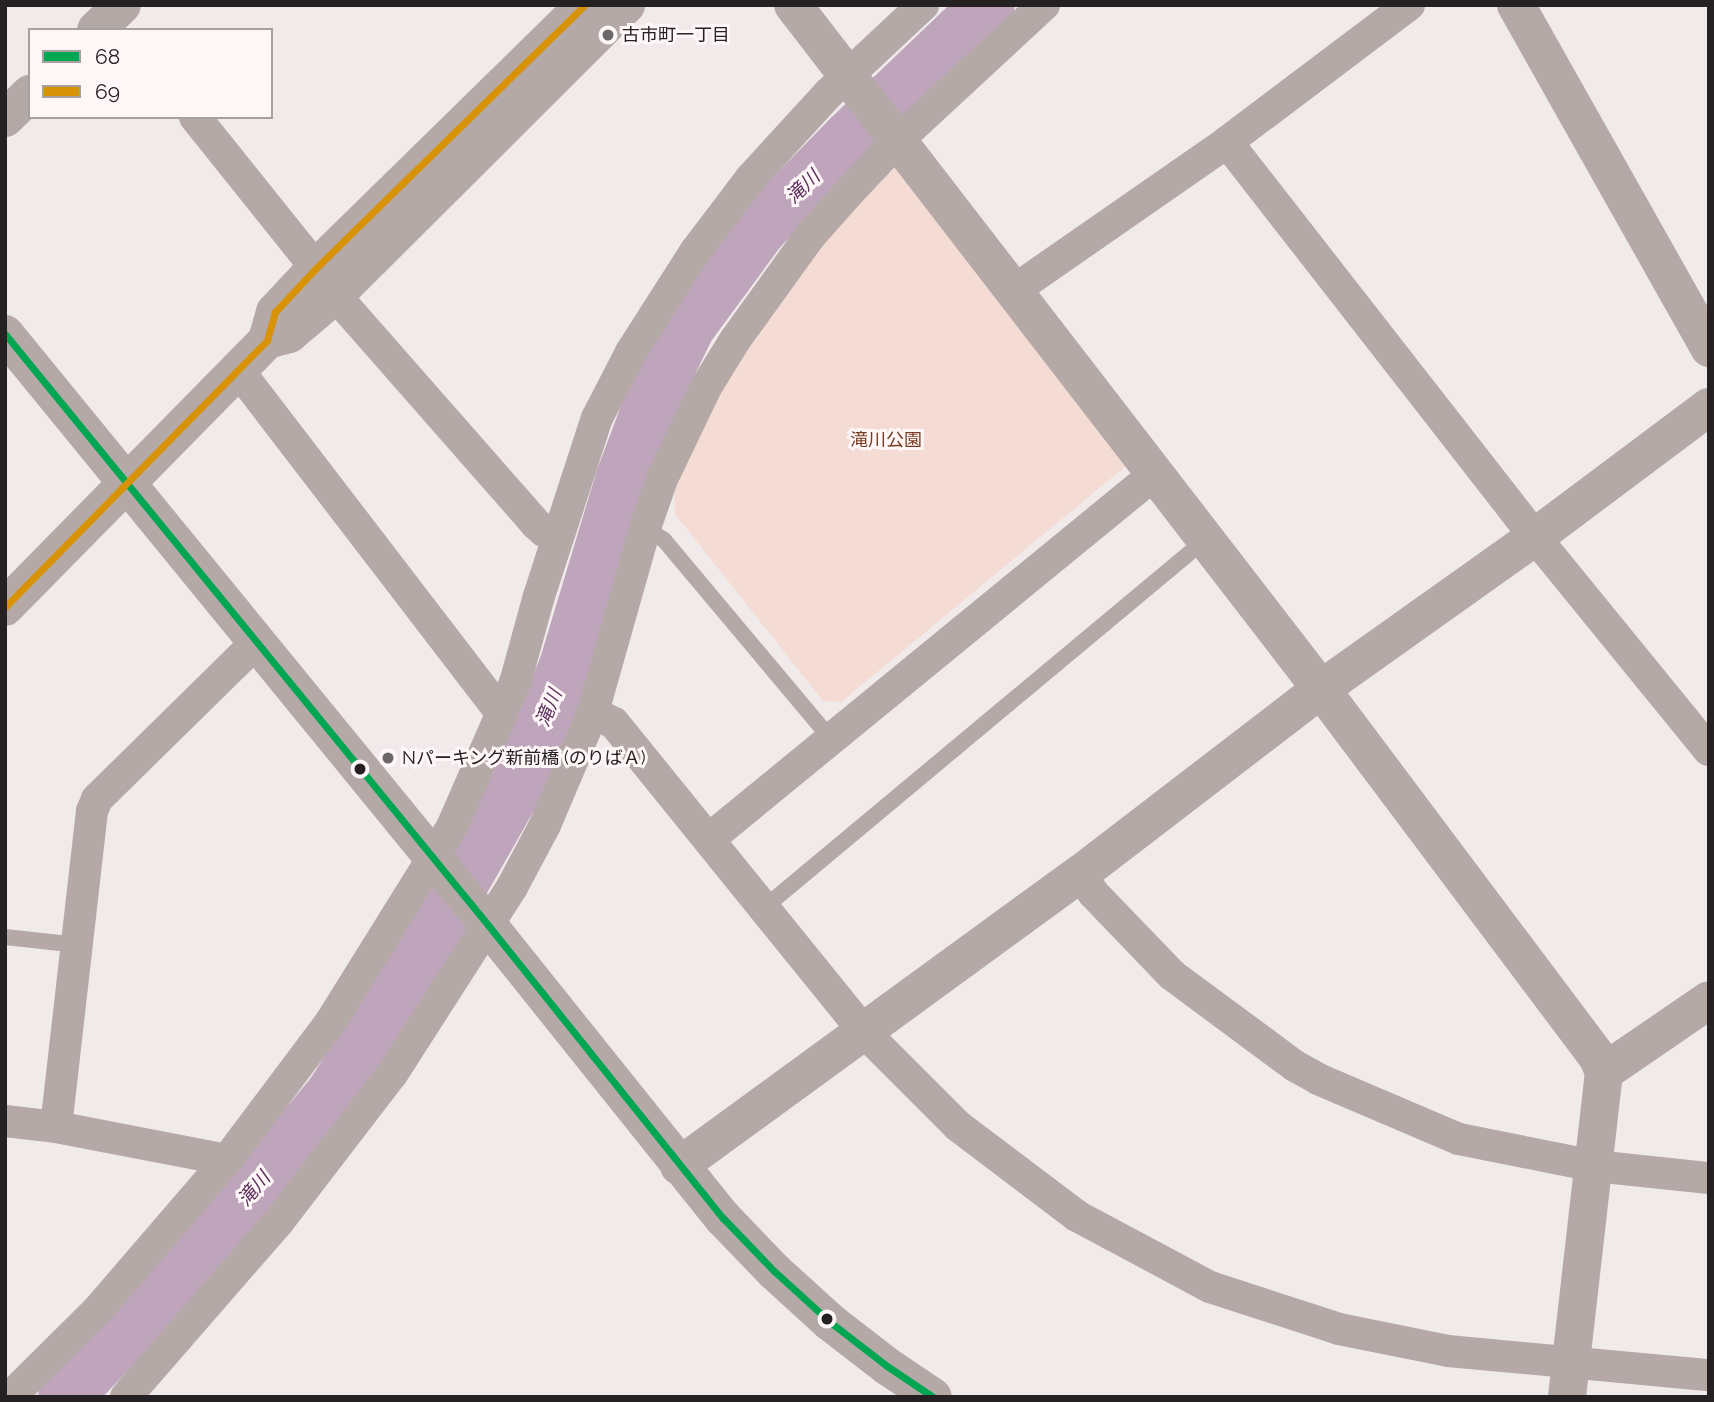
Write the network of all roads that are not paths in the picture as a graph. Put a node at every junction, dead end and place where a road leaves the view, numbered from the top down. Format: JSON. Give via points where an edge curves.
{"nodes":[{"id":1,"x":585,"y":5,"type":"edge"},
{"id":2,"x":626,"y":5,"type":"edge"},
{"id":3,"x":793,"y":5,"type":"edge"},
{"id":4,"x":923,"y":5,"type":"edge"},
{"id":5,"x":1044,"y":5,"type":"edge"},
{"id":6,"x":1409,"y":5,"type":"edge"},
{"id":7,"x":1516,"y":5,"type":"edge"},
{"id":8,"x":848,"y":76,"type":"junction"},
{"id":9,"x":28,"y":96,"type":"edge"},
{"id":10,"x":5,"y":118,"type":"edge"},
{"id":11,"x":197,"y":119,"type":"edge"},
{"id":12,"x":898,"y":140,"type":"junction"},
{"id":13,"x":1227,"y":142,"type":"junction"},
{"id":14,"x":326,"y":282,"type":"junction"},
{"id":15,"x":1013,"y":291,"type":"junction"},
{"id":16,"x":5,"y":334,"type":"edge"},
{"id":17,"x":1709,"y":348,"type":"edge"},
{"id":18,"x":238,"y":370,"type":"junction"},
{"id":19,"x":1709,"y":407,"type":"edge"},
{"id":20,"x":1156,"y":473,"type":"junction"},
{"id":21,"x":127,"y":485,"type":"junction"},
{"id":22,"x":645,"y":528,"type":"junction"},
{"id":23,"x":559,"y":534,"type":"junction"},
{"id":24,"x":1535,"y":537,"type":"junction"},
{"id":25,"x":1206,"y":539,"type":"junction"},
{"id":26,"x":5,"y":607,"type":"edge"},
{"id":27,"x":256,"y":643,"type":"junction"},
{"id":28,"x":1321,"y":689,"type":"junction"},
{"id":29,"x":593,"y":712,"type":"junction"},
{"id":30,"x":502,"y":714,"type":"junction"},
{"id":31,"x":831,"y":738,"type":"junction"},
{"id":32,"x":1709,"y":750,"type":"edge"},
{"id":33,"x":709,"y":839,"type":"junction"},
{"id":34,"x":437,"y":863,"type":"junction"},
{"id":35,"x":1080,"y":874,"type":"junction"},
{"id":36,"x":765,"y":907,"type":"junction"},
{"id":37,"x":486,"y":923,"type":"junction"},
{"id":38,"x":5,"y":937,"type":"edge"},
{"id":39,"x":79,"y":945,"type":"junction"},
{"id":40,"x":1709,"y":999,"type":"edge"},
{"id":41,"x":863,"y":1031,"type":"junction"},
{"id":42,"x":1604,"y":1072,"type":"junction"},
{"id":43,"x":5,"y":1121,"type":"edge"},
{"id":44,"x":56,"y":1127,"type":"junction"},
{"id":45,"x":227,"y":1160,"type":"junction"},
{"id":46,"x":1594,"y":1166,"type":"junction"},
{"id":47,"x":679,"y":1167,"type":"junction"},
{"id":48,"x":1709,"y":1178,"type":"edge"},
{"id":49,"x":1709,"y":1375,"type":"edge"},
{"id":50,"x":1569,"y":1379,"type":"edge"},
{"id":51,"x":10,"y":1397,"type":"edge"},
{"id":52,"x":126,"y":1397,"type":"edge"},
{"id":53,"x":933,"y":1397,"type":"edge"}],
"edges":[{"from":1,"to":14,"type":"street"},
{"from":2,"to":14,"type":"street"},
{"from":3,"to":8,"type":"street"},
{"from":4,"to":8,"type":"street"},
{"from":5,"to":12,"type":"street"},
{"from":6,"to":13,"type":"street"},
{"from":7,"to":17,"type":"street"},
{"from":8,"to":12,"type":"street"},
{"from":8,"to":23,"type":"street","via":[[751,178],[662,300],[597,418]]},
{"from":9,"to":10,"type":"street"},
{"from":11,"to":14,"type":"street"},
{"from":12,"to":15,"type":"street"},
{"from":12,"to":22,"type":"street","via":[[810,236],[735,340],[681,436]]},
{"from":13,"to":15,"type":"street"},
{"from":13,"to":24,"type":"street"},
{"from":14,"to":18,"type":"street","via":[[275,312],[267,340]]},
{"from":14,"to":23,"type":"street","via":[[536,524]]},
{"from":15,"to":20,"type":"street"},
{"from":16,"to":21,"type":"street"},
{"from":18,"to":21,"type":"street"},
{"from":18,"to":30,"type":"street"},
{"from":19,"to":24,"type":"street"},
{"from":20,"to":25,"type":"street"},
{"from":20,"to":31,"type":"street"},
{"from":21,"to":26,"type":"street"},
{"from":21,"to":27,"type":"street"},
{"from":22,"to":29,"type":"street"},
{"from":22,"to":31,"type":"lane","via":[[664,540]]},
{"from":23,"to":30,"type":"street"},
{"from":24,"to":28,"type":"street"},
{"from":24,"to":32,"type":"street"},
{"from":25,"to":28,"type":"street"},
{"from":25,"to":36,"type":"lane"},
{"from":27,"to":34,"type":"street"},
{"from":27,"to":39,"type":"street","via":[[97,799]]},
{"from":28,"to":35,"type":"street"},
{"from":28,"to":42,"type":"street","via":[[1585,1038]]},
{"from":29,"to":33,"type":"street","via":[[614,723]]},
{"from":29,"to":37,"type":"street","via":[[545,825]]},
{"from":30,"to":34,"type":"street"},
{"from":31,"to":33,"type":"street"},
{"from":33,"to":36,"type":"street"},
{"from":34,"to":37,"type":"street"},
{"from":34,"to":45,"type":"street","via":[[330,1023]]},
{"from":35,"to":41,"type":"street"},
{"from":35,"to":46,"type":"street","via":[[1171,975],[1295,1066],[1436,1132]]},
{"from":36,"to":41,"type":"street"},
{"from":37,"to":47,"type":"street"},
{"from":37,"to":52,"type":"street","via":[[391,1074],[279,1221]]},
{"from":38,"to":39,"type":"lane"},
{"from":39,"to":44,"type":"street"},
{"from":40,"to":42,"type":"street"},
{"from":41,"to":47,"type":"street"},
{"from":41,"to":50,"type":"street","via":[[958,1126],[1062,1206],[1189,1278],[1339,1329]]},
{"from":42,"to":46,"type":"street"},
{"from":43,"to":44,"type":"street"},
{"from":44,"to":45,"type":"street"},
{"from":45,"to":51,"type":"street","via":[[97,1311]]},
{"from":46,"to":48,"type":"street"},
{"from":46,"to":50,"type":"street"},
{"from":47,"to":53,"type":"street","via":[[811,1305]]},
{"from":49,"to":50,"type":"street"}]}
